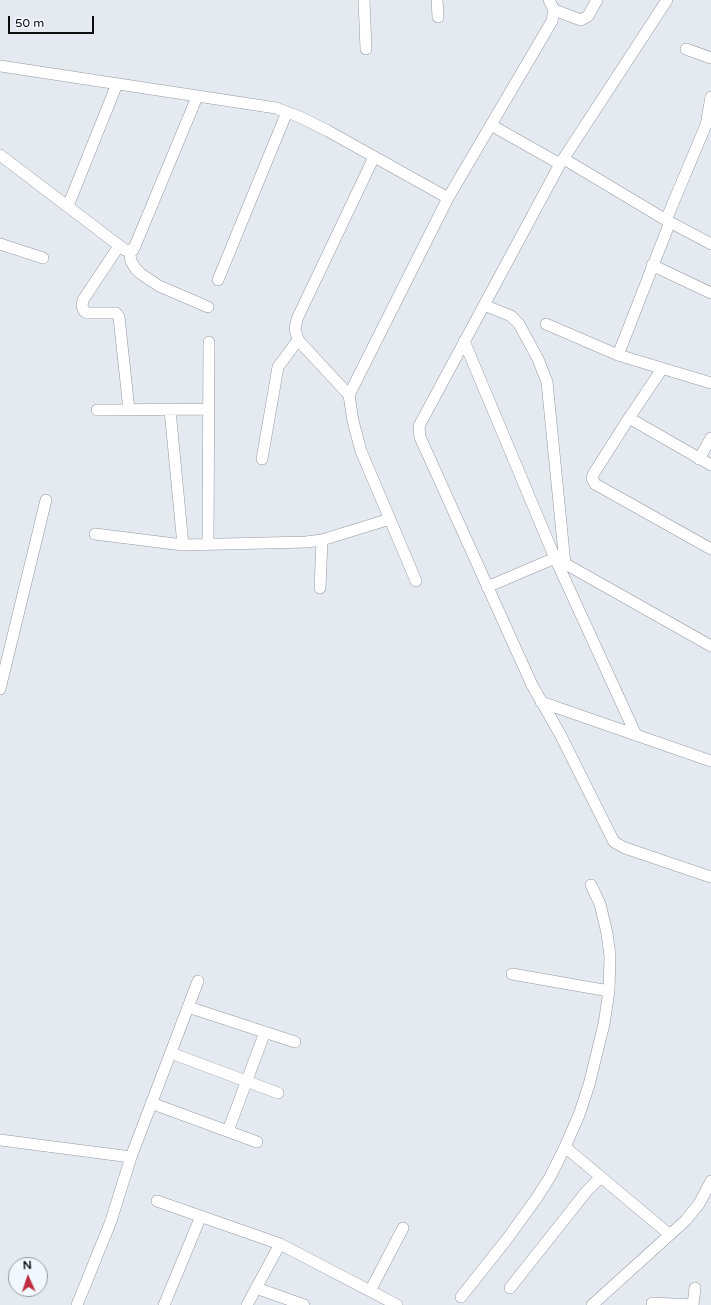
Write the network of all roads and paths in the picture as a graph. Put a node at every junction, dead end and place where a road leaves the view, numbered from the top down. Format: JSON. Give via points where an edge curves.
{"nodes":[{"id":1,"x":364,"y":0,"type":"edge"},
{"id":2,"x":437,"y":0,"type":"edge"},
{"id":3,"x":597,"y":0,"type":"edge"},
{"id":4,"x":667,"y":0,"type":"edge"},
{"id":5,"x":551,"y":5,"type":"edge"},
{"id":6,"x":438,"y":17,"type":"dead end"},
{"id":7,"x":366,"y":49,"type":"dead end"},
{"id":8,"x":686,"y":49,"type":"dead end"},
{"id":9,"x":711,"y":58,"type":"edge"},
{"id":10,"x":0,"y":66,"type":"edge"},
{"id":11,"x":117,"y":84,"type":"junction"},
{"id":12,"x":197,"y":97,"type":"junction"},
{"id":13,"x":711,"y":97,"type":"edge"},
{"id":14,"x":287,"y":112,"type":"junction"},
{"id":15,"x":491,"y":125,"type":"junction"},
{"id":16,"x":0,"y":154,"type":"edge"},
{"id":17,"x":374,"y":157,"type":"junction"},
{"id":18,"x":562,"y":162,"type":"junction"},
{"id":19,"x":448,"y":198,"type":"junction"},
{"id":20,"x":68,"y":206,"type":"junction"},
{"id":21,"x":668,"y":221,"type":"junction"},
{"id":22,"x":0,"y":244,"type":"edge"},
{"id":23,"x":711,"y":244,"type":"edge"},
{"id":24,"x":124,"y":248,"type":"junction"},
{"id":25,"x":43,"y":258,"type":"dead end"},
{"id":26,"x":652,"y":265,"type":"junction"},
{"id":27,"x":218,"y":280,"type":"dead end"},
{"id":28,"x":711,"y":293,"type":"edge"},
{"id":29,"x":484,"y":305,"type":"junction"},
{"id":30,"x":208,"y":307,"type":"dead end"},
{"id":31,"x":546,"y":324,"type":"dead end"},
{"id":32,"x":298,"y":340,"type":"junction"},
{"id":33,"x":464,"y":341,"type":"junction"},
{"id":34,"x":209,"y":342,"type":"dead end"},
{"id":35,"x":618,"y":355,"type":"junction"},
{"id":36,"x":662,"y":369,"type":"junction"},
{"id":37,"x":711,"y":383,"type":"edge"},
{"id":38,"x":349,"y":395,"type":"junction"},
{"id":39,"x":209,"y":409,"type":"junction"},
{"id":40,"x":97,"y":410,"type":"dead end"},
{"id":41,"x":129,"y":410,"type":"junction"},
{"id":42,"x":170,"y":410,"type":"junction"},
{"id":43,"x":628,"y":418,"type":"junction"},
{"id":44,"x":711,"y":438,"type":"edge"},
{"id":45,"x":262,"y":459,"type":"dead end"},
{"id":46,"x":699,"y":459,"type":"junction"},
{"id":47,"x":711,"y":465,"type":"edge"},
{"id":48,"x":46,"y":500,"type":"dead end"},
{"id":49,"x":390,"y":519,"type":"junction"},
{"id":50,"x":95,"y":534,"type":"dead end"},
{"id":51,"x":322,"y":540,"type":"junction"},
{"id":52,"x":208,"y":544,"type":"junction"},
{"id":53,"x":183,"y":545,"type":"junction"},
{"id":54,"x":711,"y":549,"type":"edge"},
{"id":55,"x":560,"y":561,"type":"junction"},
{"id":56,"x":416,"y":581,"type":"dead end"},
{"id":57,"x":487,"y":587,"type":"junction"},
{"id":58,"x":320,"y":588,"type":"dead end"},
{"id":59,"x":711,"y":646,"type":"edge"},
{"id":60,"x":0,"y":689,"type":"edge"},
{"id":61,"x":541,"y":702,"type":"junction"},
{"id":62,"x":636,"y":735,"type":"junction"},
{"id":63,"x":711,"y":761,"type":"edge"},
{"id":64,"x":711,"y":877,"type":"edge"},
{"id":65,"x":591,"y":884,"type":"dead end"},
{"id":66,"x":512,"y":974,"type":"dead end"},
{"id":67,"x":198,"y":981,"type":"dead end"},
{"id":68,"x":609,"y":991,"type":"junction"},
{"id":69,"x":188,"y":1007,"type":"junction"},
{"id":70,"x":265,"y":1032,"type":"junction"},
{"id":71,"x":295,"y":1042,"type":"dead end"},
{"id":72,"x":171,"y":1053,"type":"junction"},
{"id":73,"x":247,"y":1081,"type":"junction"},
{"id":74,"x":278,"y":1093,"type":"dead end"},
{"id":75,"x":151,"y":1103,"type":"junction"},
{"id":76,"x":228,"y":1132,"type":"junction"},
{"id":77,"x":0,"y":1140,"type":"edge"},
{"id":78,"x":257,"y":1142,"type":"dead end"},
{"id":79,"x":565,"y":1147,"type":"junction"},
{"id":80,"x":131,"y":1157,"type":"junction"},
{"id":81,"x":601,"y":1177,"type":"junction"},
{"id":82,"x":711,"y":1181,"type":"edge"},
{"id":83,"x":157,"y":1201,"type":"dead end"},
{"id":84,"x":200,"y":1216,"type":"junction"},
{"id":85,"x":403,"y":1228,"type":"dead end"},
{"id":86,"x":669,"y":1234,"type":"junction"},
{"id":87,"x":280,"y":1244,"type":"junction"},
{"id":88,"x":256,"y":1288,"type":"junction"},
{"id":89,"x":510,"y":1288,"type":"dead end"},
{"id":90,"x":695,"y":1288,"type":"dead end"},
{"id":91,"x":370,"y":1291,"type":"junction"},
{"id":92,"x":461,"y":1297,"type":"dead end"},
{"id":93,"x":652,"y":1303,"type":"dead end"},
{"id":94,"x":77,"y":1305,"type":"edge"},
{"id":95,"x":164,"y":1305,"type":"edge"},
{"id":96,"x":247,"y":1305,"type":"edge"},
{"id":97,"x":304,"y":1305,"type":"edge"},
{"id":98,"x":397,"y":1305,"type":"edge"},
{"id":99,"x":592,"y":1305,"type":"edge"},
{"id":100,"x":693,"y":1305,"type":"edge"}],
"edges":[{"from":1,"to":7,"type":"street"},
{"from":2,"to":6,"type":"street"},
{"from":3,"to":5,"type":"street","via":[[588,16],[581,20]]},
{"from":4,"to":18,"type":"street"},
{"from":5,"to":15,"type":"street","via":[[552,21]]},
{"from":8,"to":9,"type":"street"},
{"from":10,"to":11,"type":"street"},
{"from":11,"to":12,"type":"street"},
{"from":11,"to":20,"type":"street"},
{"from":12,"to":14,"type":"street","via":[[276,108]]},
{"from":12,"to":24,"type":"street","via":[[135,246],[133,250]]},
{"from":13,"to":21,"type":"street","via":[[706,125]]},
{"from":14,"to":17,"type":"street","via":[[321,127]]},
{"from":14,"to":27,"type":"street"},
{"from":15,"to":18,"type":"street"},
{"from":15,"to":19,"type":"street"},
{"from":16,"to":20,"type":"street"},
{"from":17,"to":19,"type":"street"},
{"from":17,"to":32,"type":"street","via":[[297,319],[295,329]]},
{"from":18,"to":21,"type":"street"},
{"from":18,"to":29,"type":"street"},
{"from":19,"to":38,"type":"street"},
{"from":20,"to":24,"type":"street"},
{"from":21,"to":23,"type":"street"},
{"from":21,"to":26,"type":"street"},
{"from":22,"to":25,"type":"street"},
{"from":24,"to":30,"type":"street","via":[[141,274],[159,286]]},
{"from":24,"to":41,"type":"street","via":[[83,300],[82,306],[88,313],[116,313],[119,317]]},
{"from":26,"to":28,"type":"street"},
{"from":26,"to":35,"type":"street"},
{"from":29,"to":33,"type":"street"},
{"from":29,"to":55,"type":"street","via":[[511,316],[519,324],[547,382]]},
{"from":31,"to":35,"type":"street"},
{"from":32,"to":38,"type":"street"},
{"from":32,"to":45,"type":"street","via":[[278,367]]},
{"from":33,"to":55,"type":"street"},
{"from":33,"to":57,"type":"street","via":[[419,426],[420,437]]},
{"from":34,"to":39,"type":"street"},
{"from":35,"to":36,"type":"street"},
{"from":36,"to":37,"type":"street"},
{"from":36,"to":43,"type":"street"},
{"from":38,"to":49,"type":"street","via":[[361,451]]},
{"from":39,"to":42,"type":"street"},
{"from":39,"to":52,"type":"street"},
{"from":40,"to":41,"type":"street"},
{"from":41,"to":42,"type":"street"},
{"from":42,"to":53,"type":"street"},
{"from":43,"to":46,"type":"street"},
{"from":43,"to":54,"type":"street","via":[[594,473],[592,478],[595,484]]},
{"from":44,"to":46,"type":"street"},
{"from":46,"to":47,"type":"street"},
{"from":48,"to":60,"type":"street"},
{"from":49,"to":51,"type":"street"},
{"from":49,"to":56,"type":"street"},
{"from":50,"to":53,"type":"street"},
{"from":51,"to":52,"type":"street"},
{"from":51,"to":58,"type":"street"},
{"from":52,"to":53,"type":"street"},
{"from":55,"to":57,"type":"street"},
{"from":55,"to":59,"type":"street"},
{"from":55,"to":62,"type":"street"},
{"from":57,"to":61,"type":"street"},
{"from":61,"to":62,"type":"street"},
{"from":61,"to":64,"type":"street","via":[[560,734],[614,842]]},
{"from":62,"to":63,"type":"street"},
{"from":65,"to":68,"type":"street","via":[[600,904],[607,933],[610,956]]},
{"from":66,"to":68,"type":"street"},
{"from":67,"to":69,"type":"street"},
{"from":68,"to":79,"type":"street","via":[[604,1024],[589,1084]]},
{"from":69,"to":70,"type":"street"},
{"from":69,"to":72,"type":"street"},
{"from":70,"to":71,"type":"street"},
{"from":70,"to":73,"type":"street"},
{"from":72,"to":73,"type":"street"},
{"from":72,"to":75,"type":"street"},
{"from":73,"to":74,"type":"street"},
{"from":73,"to":76,"type":"street"},
{"from":75,"to":76,"type":"street"},
{"from":75,"to":80,"type":"street"},
{"from":76,"to":78,"type":"street"},
{"from":77,"to":80,"type":"street"},
{"from":79,"to":81,"type":"street"},
{"from":79,"to":92,"type":"street","via":[[536,1199]]},
{"from":80,"to":94,"type":"street","via":[[111,1221]]},
{"from":81,"to":86,"type":"street"},
{"from":81,"to":89,"type":"street","via":[[586,1192]]},
{"from":82,"to":86,"type":"street","via":[[699,1204],[685,1221]]},
{"from":83,"to":84,"type":"street"},
{"from":84,"to":87,"type":"street"},
{"from":84,"to":95,"type":"street"},
{"from":85,"to":91,"type":"street"},
{"from":86,"to":99,"type":"street"},
{"from":87,"to":88,"type":"street"},
{"from":87,"to":91,"type":"street"},
{"from":88,"to":96,"type":"street"},
{"from":88,"to":97,"type":"street"},
{"from":90,"to":100,"type":"street"},
{"from":91,"to":98,"type":"street"},
{"from":93,"to":100,"type":"street"}]}
